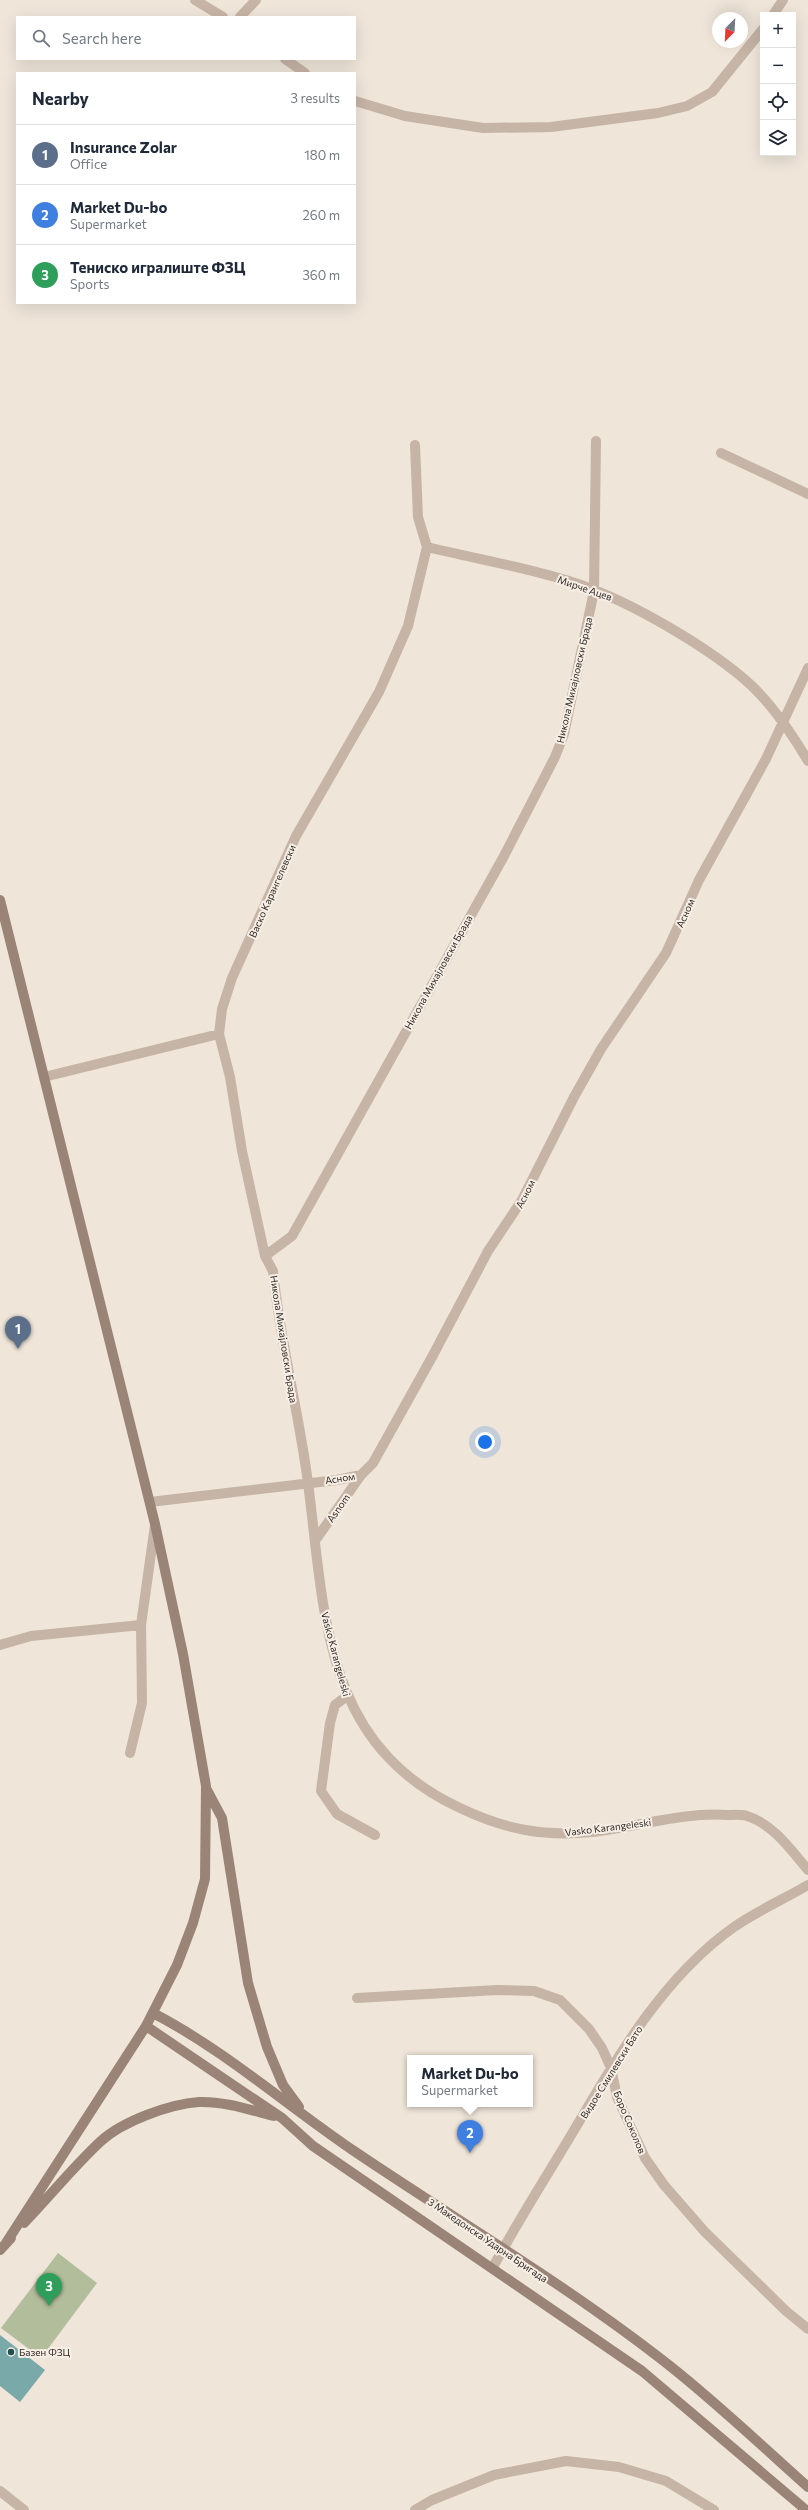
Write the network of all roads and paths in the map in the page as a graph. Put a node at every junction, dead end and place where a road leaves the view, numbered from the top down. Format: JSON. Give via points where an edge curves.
{"nodes":[{"id":1,"x":195,"y":0,"type":"edge"},
{"id":2,"x":256,"y":0,"type":"edge"},
{"id":3,"x":783,"y":0,"type":"edge"},
{"id":4,"x":774,"y":12,"type":"edge"},
{"id":5,"x":222,"y":16,"type":"edge"},
{"id":6,"x":241,"y":16,"type":"edge"},
{"id":7,"x":760,"y":33,"type":"edge"},
{"id":8,"x":286,"y":60,"type":"edge"},
{"id":9,"x":304,"y":72,"type":"edge"},
{"id":10,"x":356,"y":101,"type":"edge"},
{"id":11,"x":596,"y":441,"type":"dead end"},
{"id":12,"x":415,"y":445,"type":"dead end"},
{"id":13,"x":721,"y":453,"type":"dead end"},
{"id":14,"x":808,"y":494,"type":"edge"},
{"id":15,"x":427,"y":547,"type":"junction"},
{"id":16,"x":594,"y":591,"type":"junction"},
{"id":17,"x":808,"y":668,"type":"edge"},
{"id":18,"x":784,"y":722,"type":"junction"},
{"id":19,"x":808,"y":761,"type":"edge"},
{"id":20,"x":0,"y":900,"type":"edge"},
{"id":21,"x":219,"y":1034,"type":"junction"},
{"id":22,"x":44,"y":1077,"type":"junction"},
{"id":23,"x":265,"y":1256,"type":"junction"},
{"id":24,"x":361,"y":1475,"type":"junction"},
{"id":25,"x":308,"y":1482,"type":"junction"},
{"id":26,"x":150,"y":1502,"type":"junction"},
{"id":27,"x":155,"y":1524,"type":"junction"},
{"id":28,"x":315,"y":1541,"type":"junction"},
{"id":29,"x":141,"y":1625,"type":"junction"},
{"id":30,"x":0,"y":1645,"type":"edge"},
{"id":31,"x":347,"y":1696,"type":"junction"},
{"id":32,"x":130,"y":1753,"type":"dead end"},
{"id":33,"x":206,"y":1786,"type":"junction"},
{"id":34,"x":375,"y":1835,"type":"dead end"},
{"id":35,"x":808,"y":1870,"type":"edge"},
{"id":36,"x":808,"y":1885,"type":"edge"},
{"id":37,"x":357,"y":1998,"type":"dead end"},
{"id":38,"x":153,"y":2013,"type":"junction"},
{"id":39,"x":146,"y":2026,"type":"junction"},
{"id":40,"x":611,"y":2068,"type":"junction"},
{"id":41,"x":306,"y":2116,"type":"junction"},
{"id":42,"x":282,"y":2118,"type":"junction"},
{"id":43,"x":3,"y":2247,"type":"edge"},
{"id":44,"x":503,"y":2249,"type":"junction"},
{"id":45,"x":493,"y":2267,"type":"junction"},
{"id":46,"x":808,"y":2329,"type":"edge"},
{"id":47,"x":808,"y":2487,"type":"edge"},
{"id":48,"x":0,"y":2492,"type":"edge"},
{"id":49,"x":24,"y":2510,"type":"edge"},
{"id":50,"x":415,"y":2510,"type":"edge"},
{"id":51,"x":714,"y":2510,"type":"edge"},
{"id":52,"x":806,"y":2510,"type":"edge"}],
"edges":[{"from":1,"to":5,"type":"street"},
{"from":2,"to":6,"type":"street"},
{"from":3,"to":4,"type":"street"},
{"from":7,"to":10,"type":"street","via":[[712,92],[687,106],[658,113],[551,127],[483,128],[405,116]]},
{"from":8,"to":9,"type":"street"},
{"from":11,"to":16,"type":"street","name":"Никола Михајловски Брада"},
{"from":12,"to":15,"type":"street","via":[[418,517]]},
{"from":13,"to":14,"type":"street"},
{"from":15,"to":16,"type":"street","name":"Мирче Ацев","via":[[574,582]]},
{"from":15,"to":21,"type":"street","name":"Васко Карангелевски","via":[[408,626],[379,692],[296,836],[232,978],[222,1009]]},
{"from":16,"to":18,"type":"street","name":"Мирче Ацев","via":[[612,597],[674,631],[716,659],[752,686]]},
{"from":16,"to":23,"type":"street","name":"Никола Михајловски Брада","via":[[565,726],[555,757],[500,863],[292,1236]]},
{"from":17,"to":18,"type":"street"},
{"from":18,"to":19,"type":"street","name":"Мирче Ацев"},
{"from":18,"to":24,"type":"street","name":"Асном","via":[[699,880],[666,953],[601,1049],[522,1200],[488,1251],[372,1463]]},
{"from":20,"to":22,"type":"main road"},
{"from":21,"to":22,"type":"street"},
{"from":21,"to":23,"type":"street","name":"Васко Карангелевски","via":[[230,1077],[242,1151]]},
{"from":22,"to":26,"type":"main road"},
{"from":23,"to":25,"type":"street","name":"Никола Михајловски Брада","via":[[273,1271]]},
{"from":24,"to":25,"type":"street","name":"Асном"},
{"from":24,"to":28,"type":"street","name":"Asnom"},
{"from":25,"to":26,"type":"street","name":"Асном"},
{"from":25,"to":28,"type":"street","name":"Vasko Karangeleski"},
{"from":26,"to":27,"type":"main road"},
{"from":27,"to":29,"type":"street"},
{"from":27,"to":33,"type":"main road","via":[[183,1654]]},
{"from":28,"to":31,"type":"street","name":"Vasko Karangeleski","via":[[324,1610]]},
{"from":29,"to":30,"type":"street","via":[[32,1636]]},
{"from":29,"to":32,"type":"street","via":[[142,1703]]},
{"from":31,"to":34,"type":"street","via":[[335,1704],[330,1722],[321,1791],[337,1814]]},
{"from":31,"to":35,"type":"street","name":"Vasko Karangeleski","via":[[361,1724],[404,1775],[441,1800],[506,1827],[548,1834],[592,1832],[716,1814],[747,1816],[778,1834]]},
{"from":33,"to":38,"type":"main road","via":[[205,1879],[180,1958]]},
{"from":33,"to":41,"type":"main road","via":[[222,1818],[248,1983],[266,2047],[283,2085]]},
{"from":36,"to":40,"type":"street","name":"Видое Смилевски Бато","via":[[735,1926],[699,1956],[636,2030]]},
{"from":37,"to":40,"type":"street","name":"Боро Соколов","via":[[497,1990],[534,1991],[560,2000],[589,2029]]},
{"from":38,"to":39,"type":"main road"},
{"from":38,"to":41,"type":"main road","name":"3 Македонска Ударна Бригада","via":[[188,2031]]},
{"from":39,"to":42,"type":"main road"},
{"from":39,"to":43,"type":"main road"},
{"from":40,"to":44,"type":"street","name":"Видое Смилевски Бато"},
{"from":40,"to":46,"type":"street","name":"Боро Соколов","via":[[617,2097],[626,2117],[646,2158],[664,2185],[705,2232]]},
{"from":41,"to":44,"type":"main road","name":"3 Македонска Ударна Бригада","via":[[352,2150]]},
{"from":42,"to":43,"type":"main road","via":[[230,2105],[200,2102],[176,2105],[129,2124],[102,2140]]},
{"from":42,"to":45,"type":"main road","via":[[313,2146]]},
{"from":44,"to":45,"type":"street","name":"Видое Смилевски Бато"},
{"from":44,"to":47,"type":"main road","name":"3 Македонска Ударна Бригада","via":[[670,2366]]},
{"from":45,"to":52,"type":"main road","via":[[642,2370]]},
{"from":48,"to":49,"type":"street"},
{"from":50,"to":51,"type":"street","via":[[432,2500],[494,2475],[566,2461],[619,2466],[666,2481]]}]}
